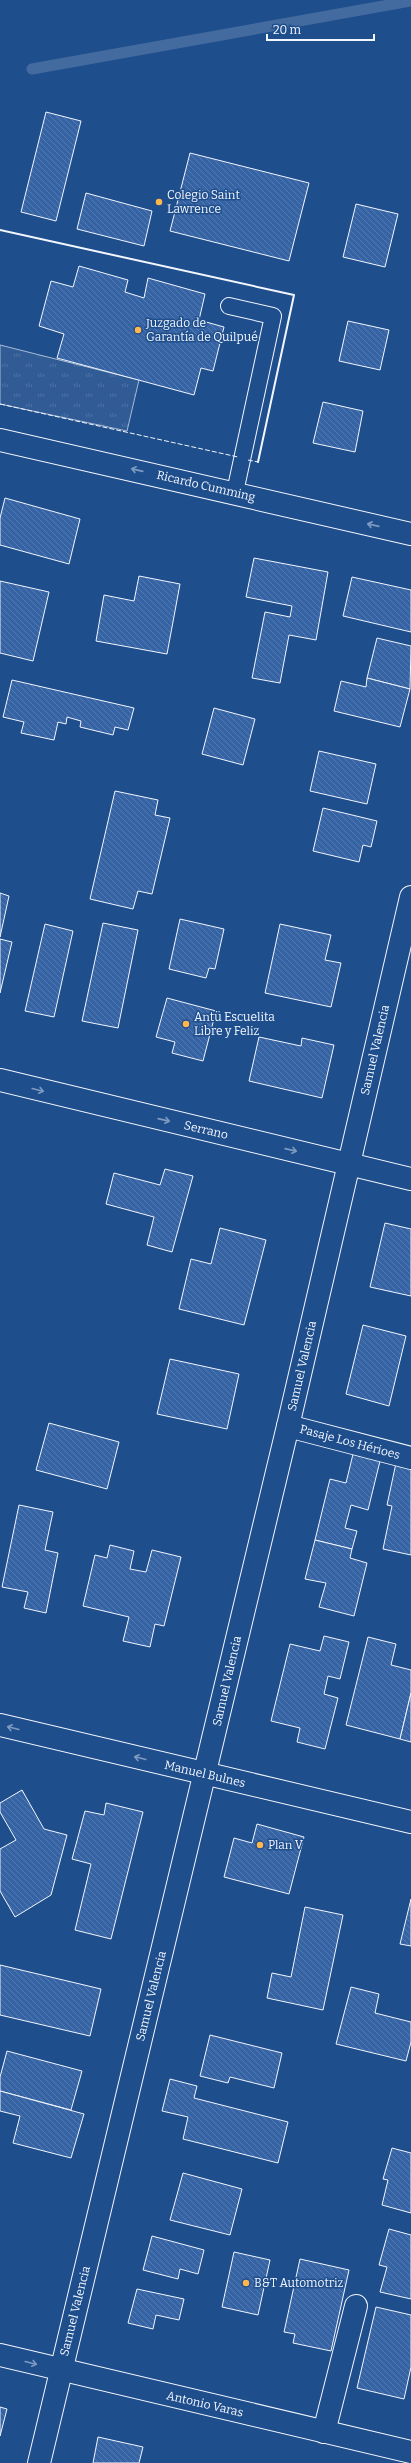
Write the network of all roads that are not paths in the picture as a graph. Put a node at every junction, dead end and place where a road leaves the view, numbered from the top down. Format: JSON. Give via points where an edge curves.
{"nodes":[{"id":1,"x":229,"y":306,"type":"dead end"},
{"id":2,"x":0,"y":440,"type":"edge"},
{"id":3,"x":235,"y":492,"type":"junction"},
{"id":4,"x":411,"y":534,"type":"edge"},
{"id":5,"x":411,"y":897,"type":"edge"},
{"id":6,"x":0,"y":1080,"type":"edge"},
{"id":7,"x":348,"y":1165,"type":"junction"},
{"id":8,"x":411,"y":1179,"type":"edge"},
{"id":9,"x":288,"y":1426,"type":"junction"},
{"id":10,"x":411,"y":1458,"type":"edge"},
{"id":11,"x":0,"y":1724,"type":"edge"},
{"id":12,"x":205,"y":1774,"type":"junction"},
{"id":13,"x":411,"y":1822,"type":"edge"},
{"id":14,"x":356,"y":2306,"type":"dead end"},
{"id":15,"x":0,"y":2355,"type":"edge"},
{"id":16,"x":61,"y":2370,"type":"junction"},
{"id":17,"x":324,"y":2432,"type":"junction"},
{"id":18,"x":411,"y":2452,"type":"edge"},
{"id":19,"x":39,"y":2463,"type":"edge"}],
"edges":[{"from":1,"to":3,"type":"lane","via":[[273,316]]},
{"from":3,"to":2,"type":"main road","name":"Ricardo Cumming","one_way":true},
{"from":4,"to":3,"type":"main road","name":"Ricardo Cumming","one_way":true},
{"from":5,"to":7,"type":"main road","name":"Samuel Valencia"},
{"from":6,"to":7,"type":"main road","name":"Serrano","one_way":true},
{"from":7,"to":8,"type":"main road","name":"Serrano"},
{"from":7,"to":9,"type":"main road","name":"Samuel Valencia"},
{"from":9,"to":10,"type":"main road","name":"Pasaje Los Hérioes"},
{"from":9,"to":12,"type":"main road","name":"Samuel Valencia"},
{"from":12,"to":11,"type":"main road","name":"Manuel Bulnes","one_way":true},
{"from":12,"to":13,"type":"main road","name":"Manuel Bulnes"},
{"from":12,"to":16,"type":"main road","name":"Samuel Valencia"},
{"from":14,"to":17,"type":"main road"},
{"from":15,"to":16,"type":"main road","name":"Antonio Varas","one_way":true},
{"from":16,"to":17,"type":"main road","name":"Antonio Varas"},
{"from":16,"to":19,"type":"main road","name":"Samuel Valencia"},
{"from":17,"to":18,"type":"main road","name":"Antonio Varas"}]}
